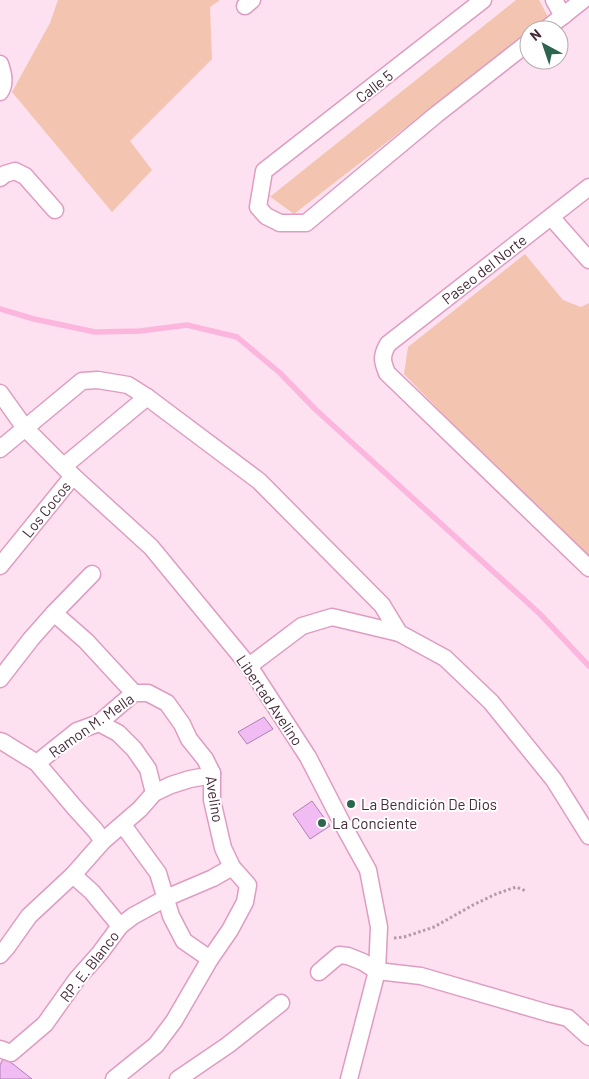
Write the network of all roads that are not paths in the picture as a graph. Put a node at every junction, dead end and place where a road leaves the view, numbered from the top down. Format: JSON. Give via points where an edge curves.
{"nodes":[{"id":1,"x":483,"y":0,"type":"edge"},
{"id":2,"x":554,"y":0,"type":"edge"},
{"id":3,"x":583,"y":0,"type":"edge"},
{"id":4,"x":563,"y":16,"type":"junction"},
{"id":5,"x":558,"y":20,"type":"edge"},
{"id":6,"x":519,"y":50,"type":"edge"},
{"id":7,"x":0,"y":64,"type":"edge"},
{"id":8,"x":0,"y":92,"type":"edge"},
{"id":9,"x":0,"y":178,"type":"edge"},
{"id":10,"x":589,"y":187,"type":"edge"},
{"id":11,"x":55,"y":210,"type":"dead end"},
{"id":12,"x":551,"y":217,"type":"junction"},
{"id":13,"x":589,"y":260,"type":"edge"},
{"id":14,"x":0,"y":393,"type":"edge"},
{"id":15,"x":147,"y":397,"type":"junction"},
{"id":16,"x":25,"y":428,"type":"junction"},
{"id":17,"x":0,"y":449,"type":"edge"},
{"id":18,"x":68,"y":471,"type":"junction"},
{"id":19,"x":0,"y":566,"type":"edge"},
{"id":20,"x":589,"y":568,"type":"edge"},
{"id":21,"x":92,"y":574,"type":"dead end"},
{"id":22,"x":54,"y":613,"type":"junction"},
{"id":23,"x":399,"y":633,"type":"junction"},
{"id":24,"x":249,"y":666,"type":"junction"},
{"id":25,"x":0,"y":679,"type":"edge"},
{"id":26,"x":141,"y":693,"type":"junction"},
{"id":27,"x":99,"y":724,"type":"junction"},
{"id":28,"x":0,"y":741,"type":"edge"},
{"id":29,"x":37,"y":763,"type":"junction"},
{"id":30,"x":212,"y":773,"type":"junction"},
{"id":31,"x":154,"y":793,"type":"junction"},
{"id":32,"x":123,"y":825,"type":"junction"},
{"id":33,"x":589,"y":836,"type":"edge"},
{"id":34,"x":102,"y":841,"type":"junction"},
{"id":35,"x":232,"y":867,"type":"junction"},
{"id":36,"x":72,"y":875,"type":"junction"},
{"id":37,"x":166,"y":898,"type":"junction"},
{"id":38,"x":120,"y":926,"type":"junction"},
{"id":39,"x":0,"y":955,"type":"edge"},
{"id":40,"x":210,"y":959,"type":"junction"},
{"id":41,"x":377,"y":971,"type":"junction"},
{"id":42,"x":319,"y":972,"type":"dead end"},
{"id":43,"x":281,"y":1003,"type":"dead end"},
{"id":44,"x":589,"y":1037,"type":"edge"},
{"id":45,"x":6,"y":1051,"type":"edge"},
{"id":46,"x":114,"y":1079,"type":"edge"},
{"id":47,"x":178,"y":1079,"type":"edge"},
{"id":48,"x":349,"y":1079,"type":"edge"}],
"edges":[{"from":1,"to":6,"type":"street","name":"Calle 5","via":[[264,171],[258,207],[266,216],[280,223],[306,223]]},
{"from":2,"to":4,"type":"street"},
{"from":3,"to":4,"type":"street"},
{"from":4,"to":5,"type":"street"},
{"from":7,"to":8,"type":"street","via":[[4,78]]},
{"from":9,"to":11,"type":"street","via":[[15,171],[24,176]]},
{"from":10,"to":12,"type":"street","name":"Paseo del Norte"},
{"from":12,"to":13,"type":"street"},
{"from":12,"to":20,"type":"street","name":"Paseo del Norte","via":[[388,344],[383,364],[387,373]]},
{"from":14,"to":16,"type":"street","name":"Libertad Avelino"},
{"from":15,"to":16,"type":"street","via":[[128,385],[82,381]]},
{"from":15,"to":18,"type":"street","name":"Los Cocos"},
{"from":15,"to":23,"type":"street","via":[[259,481],[382,604]]},
{"from":16,"to":17,"type":"street"},
{"from":16,"to":18,"type":"street","name":"Libertad Avelino"},
{"from":18,"to":19,"type":"street","name":"Los Cocos"},
{"from":18,"to":24,"type":"street","name":"Libertad Avelino","via":[[151,547]]},
{"from":21,"to":22,"type":"street"},
{"from":22,"to":25,"type":"street"},
{"from":22,"to":26,"type":"street","name":"Avelino"},
{"from":23,"to":24,"type":"street","via":[[332,616],[302,626]]},
{"from":23,"to":33,"type":"street","via":[[445,658],[491,702],[554,780]]},
{"from":24,"to":41,"type":"street","name":"Libertad Avelino","via":[[308,757],[368,870],[379,926]]},
{"from":26,"to":27,"type":"street","name":"Ramon M. Mella"},
{"from":26,"to":30,"type":"street","name":"Avelino","via":[[167,702]]},
{"from":27,"to":29,"type":"street","name":"Ramon M. Mella","via":[[77,731]]},
{"from":27,"to":31,"type":"street","via":[[118,732],[134,749],[148,769]]},
{"from":28,"to":29,"type":"street"},
{"from":29,"to":34,"type":"street"},
{"from":30,"to":31,"type":"street"},
{"from":30,"to":35,"type":"street","name":"Avelino","via":[[212,800],[223,848]]},
{"from":31,"to":32,"type":"street"},
{"from":32,"to":34,"type":"street"},
{"from":32,"to":37,"type":"street","via":[[158,873]]},
{"from":34,"to":36,"type":"street"},
{"from":35,"to":37,"type":"street","name":"RP. E. Blanco"},
{"from":35,"to":40,"type":"street","name":"Avelino","via":[[248,885],[245,902]]},
{"from":36,"to":38,"type":"street","via":[[92,892]]},
{"from":36,"to":39,"type":"street","via":[[29,916]]},
{"from":37,"to":38,"type":"street","name":"RP. E. Blanco"},
{"from":37,"to":40,"type":"street","via":[[184,941]]},
{"from":38,"to":45,"type":"street","name":"RP. E. Blanco","via":[[45,1024]]},
{"from":40,"to":46,"type":"street","via":[[156,1044]]},
{"from":41,"to":42,"type":"street","via":[[348,956],[339,956]]},
{"from":41,"to":44,"type":"street","via":[[421,976],[568,1018]]},
{"from":41,"to":48,"type":"street","name":"Libertad Avelino"},
{"from":43,"to":47,"type":"street"}]}
